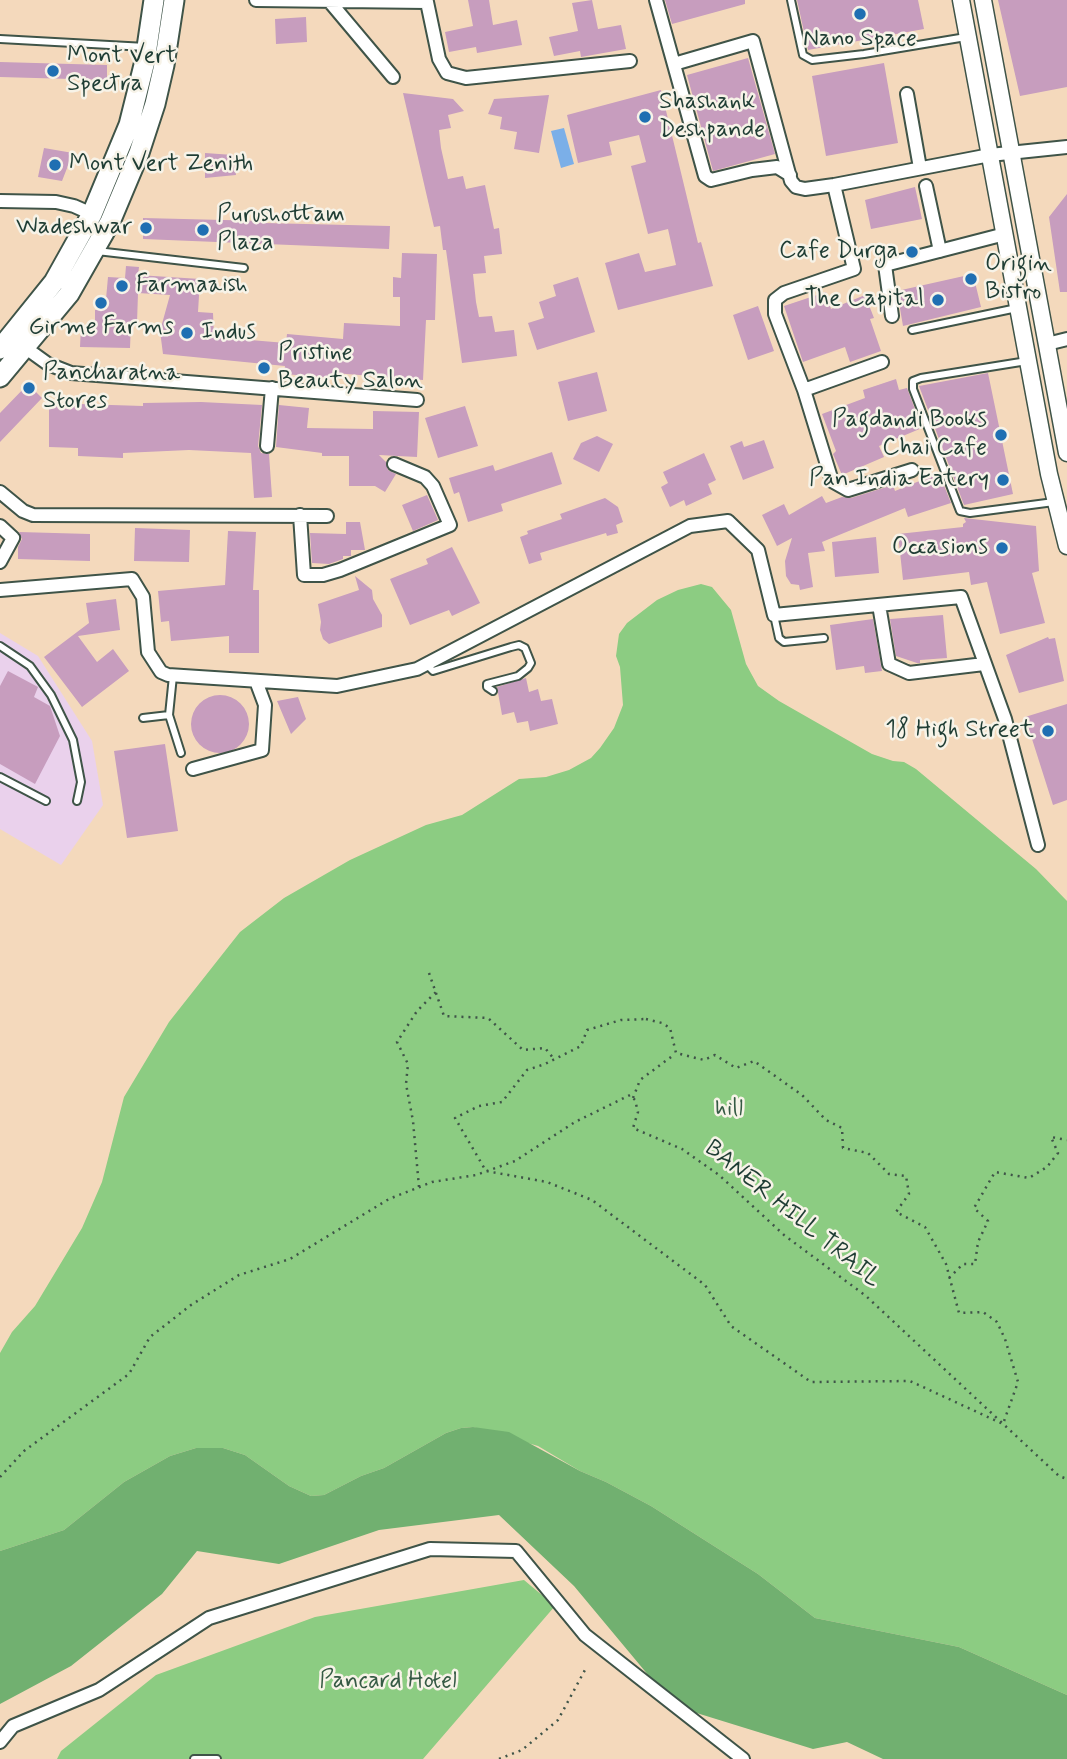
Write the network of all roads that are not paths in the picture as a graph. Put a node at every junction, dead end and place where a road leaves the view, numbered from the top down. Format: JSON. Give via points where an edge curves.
{"nodes":[{"id":1,"x":154,"y":0,"type":"edge"},
{"id":2,"x":174,"y":0,"type":"edge"},
{"id":3,"x":256,"y":0,"type":"edge"},
{"id":4,"x":656,"y":0,"type":"edge"},
{"id":5,"x":791,"y":0,"type":"edge"},
{"id":6,"x":961,"y":0,"type":"edge"},
{"id":7,"x":983,"y":0,"type":"edge"},
{"id":8,"x":427,"y":1,"type":"edge"},
{"id":9,"x":330,"y":2,"type":"junction"},
{"id":10,"x":968,"y":37,"type":"junction"},
{"id":11,"x":0,"y":38,"type":"edge"},
{"id":12,"x":148,"y":47,"type":"junction"},
{"id":13,"x":630,"y":61,"type":"dead end"},
{"id":14,"x":674,"y":64,"type":"junction"},
{"id":15,"x":393,"y":77,"type":"dead end"},
{"id":16,"x":907,"y":94,"type":"dead end"},
{"id":17,"x":1067,"y":147,"type":"edge"},
{"id":18,"x":1011,"y":153,"type":"junction"},
{"id":19,"x":990,"y":155,"type":"junction"},
{"id":20,"x":920,"y":168,"type":"junction"},
{"id":21,"x":790,"y":175,"type":"junction"},
{"id":22,"x":834,"y":185,"type":"junction"},
{"id":23,"x":926,"y":186,"type":"dead end"},
{"id":24,"x":0,"y":201,"type":"edge"},
{"id":25,"x":92,"y":214,"type":"junction"},
{"id":26,"x":1005,"y":234,"type":"junction"},
{"id":27,"x":95,"y":251,"type":"junction"},
{"id":28,"x":940,"y":251,"type":"junction"},
{"id":29,"x":244,"y":268,"type":"dead end"},
{"id":30,"x":1018,"y":308,"type":"junction"},
{"id":31,"x":892,"y":316,"type":"dead end"},
{"id":32,"x":912,"y":330,"type":"dead end"},
{"id":33,"x":1067,"y":339,"type":"edge"},
{"id":34,"x":1047,"y":344,"type":"junction"},
{"id":35,"x":23,"y":346,"type":"junction"},
{"id":36,"x":0,"y":349,"type":"edge"},
{"id":37,"x":1028,"y":360,"type":"junction"},
{"id":38,"x":882,"y":362,"type":"dead end"},
{"id":39,"x":0,"y":377,"type":"edge"},
{"id":40,"x":272,"y":388,"type":"junction"},
{"id":41,"x":804,"y":390,"type":"junction"},
{"id":42,"x":416,"y":400,"type":"dead end"},
{"id":43,"x":267,"y":446,"type":"dead end"},
{"id":44,"x":1067,"y":453,"type":"edge"},
{"id":45,"x":394,"y":464,"type":"dead end"},
{"id":46,"x":912,"y":470,"type":"dead end"},
{"id":47,"x":0,"y":492,"type":"edge"},
{"id":48,"x":1056,"y":502,"type":"junction"},
{"id":49,"x":300,"y":515,"type":"junction"},
{"id":50,"x":327,"y":516,"type":"dead end"},
{"id":51,"x":0,"y":526,"type":"edge"},
{"id":52,"x":1066,"y":540,"type":"edge"},
{"id":53,"x":0,"y":562,"type":"edge"},
{"id":54,"x":0,"y":590,"type":"edge"},
{"id":55,"x":879,"y":605,"type":"junction"},
{"id":56,"x":775,"y":615,"type":"junction"},
{"id":57,"x":824,"y":638,"type":"dead end"},
{"id":58,"x":0,"y":646,"type":"edge"},
{"id":59,"x":426,"y":664,"type":"junction"},
{"id":60,"x":984,"y":664,"type":"junction"},
{"id":61,"x":173,"y":676,"type":"junction"},
{"id":62,"x":256,"y":681,"type":"junction"},
{"id":63,"x":493,"y":691,"type":"dead end"},
{"id":64,"x":169,"y":715,"type":"junction"},
{"id":65,"x":142,"y":718,"type":"dead end"},
{"id":66,"x":181,"y":753,"type":"dead end"},
{"id":67,"x":193,"y":769,"type":"dead end"},
{"id":68,"x":0,"y":777,"type":"edge"},
{"id":69,"x":46,"y":801,"type":"dead end"},
{"id":70,"x":77,"y":801,"type":"dead end"},
{"id":71,"x":1038,"y":845,"type":"dead end"},
{"id":72,"x":0,"y":1742,"type":"edge"},
{"id":73,"x":194,"y":1759,"type":"edge"},
{"id":74,"x":217,"y":1759,"type":"edge"},
{"id":75,"x":743,"y":1759,"type":"edge"}],
"edges":[{"from":1,"to":12,"type":"main road"},
{"from":2,"to":27,"type":"main road","via":[[147,131]]},
{"from":3,"to":9,"type":"street"},
{"from":4,"to":14,"type":"street"},
{"from":5,"to":10,"type":"lane","via":[[803,55],[811,60]]},
{"from":6,"to":10,"type":"street"},
{"from":7,"to":18,"type":"street"},
{"from":8,"to":9,"type":"street"},
{"from":8,"to":13,"type":"street","via":[[439,59],[447,73],[466,78]]},
{"from":9,"to":15,"type":"street"},
{"from":10,"to":19,"type":"street"},
{"from":11,"to":12,"type":"lane"},
{"from":12,"to":25,"type":"main road","via":[[129,125]]},
{"from":14,"to":21,"type":"street","via":[[708,180],[777,167]]},
{"from":14,"to":21,"type":"street","via":[[753,41]]},
{"from":16,"to":20,"type":"street"},
{"from":17,"to":18,"type":"street"},
{"from":18,"to":19,"type":"street"},
{"from":18,"to":34,"type":"street"},
{"from":19,"to":20,"type":"street"},
{"from":19,"to":26,"type":"street"},
{"from":20,"to":22,"type":"street"},
{"from":21,"to":22,"type":"street","via":[[796,187]]},
{"from":22,"to":41,"type":"street","via":[[854,269],[775,300],[775,314]]},
{"from":23,"to":28,"type":"street"},
{"from":24,"to":25,"type":"street","via":[[56,202]]},
{"from":25,"to":36,"type":"main road","via":[[54,282]]},
{"from":26,"to":28,"type":"street"},
{"from":26,"to":30,"type":"street"},
{"from":27,"to":29,"type":"lane"},
{"from":27,"to":35,"type":"main road","via":[[69,294]]},
{"from":28,"to":31,"type":"street","via":[[885,265]]},
{"from":30,"to":32,"type":"lane"},
{"from":30,"to":37,"type":"street"},
{"from":33,"to":34,"type":"street"},
{"from":34,"to":44,"type":"street"},
{"from":35,"to":39,"type":"main road"},
{"from":35,"to":40,"type":"street","via":[[71,373]]},
{"from":37,"to":48,"type":"street"},
{"from":37,"to":48,"type":"lane","via":[[921,378],[913,381],[913,389],[960,511]]},
{"from":38,"to":41,"type":"street"},
{"from":40,"to":42,"type":"street"},
{"from":40,"to":43,"type":"street"},
{"from":41,"to":46,"type":"street","via":[[832,481],[848,489]]},
{"from":45,"to":49,"type":"street","via":[[425,477],[450,525],[340,570],[303,575]]},
{"from":47,"to":49,"type":"street","via":[[33,515]]},
{"from":48,"to":52,"type":"street"},
{"from":49,"to":50,"type":"street"},
{"from":51,"to":53,"type":"street","via":[[13,538]]},
{"from":54,"to":61,"type":"street","via":[[132,579],[144,597],[148,652],[162,672]]},
{"from":55,"to":56,"type":"street"},
{"from":55,"to":60,"type":"street","via":[[961,597]]},
{"from":55,"to":60,"type":"street","via":[[889,664],[909,673]]},
{"from":56,"to":57,"type":"lane","via":[[784,642]]},
{"from":56,"to":59,"type":"street","via":[[758,550],[728,521],[690,526]]},
{"from":58,"to":70,"type":"lane","via":[[30,666],[51,695],[73,740],[81,782]]},
{"from":59,"to":62,"type":"street","via":[[337,686]]},
{"from":59,"to":63,"type":"lane","via":[[433,671],[511,647],[525,648],[531,663],[528,668],[518,676],[487,684]]},
{"from":60,"to":71,"type":"street","via":[[1005,719]]},
{"from":61,"to":62,"type":"street"},
{"from":61,"to":64,"type":"lane"},
{"from":62,"to":67,"type":"street","via":[[265,705],[262,750]]},
{"from":64,"to":65,"type":"lane"},
{"from":64,"to":66,"type":"lane"},
{"from":68,"to":69,"type":"lane"},
{"from":72,"to":75,"type":"street","via":[[13,1726],[99,1690],[209,1618],[430,1549],[516,1551],[585,1634]]},
{"from":73,"to":74,"type":"lane"}]}
